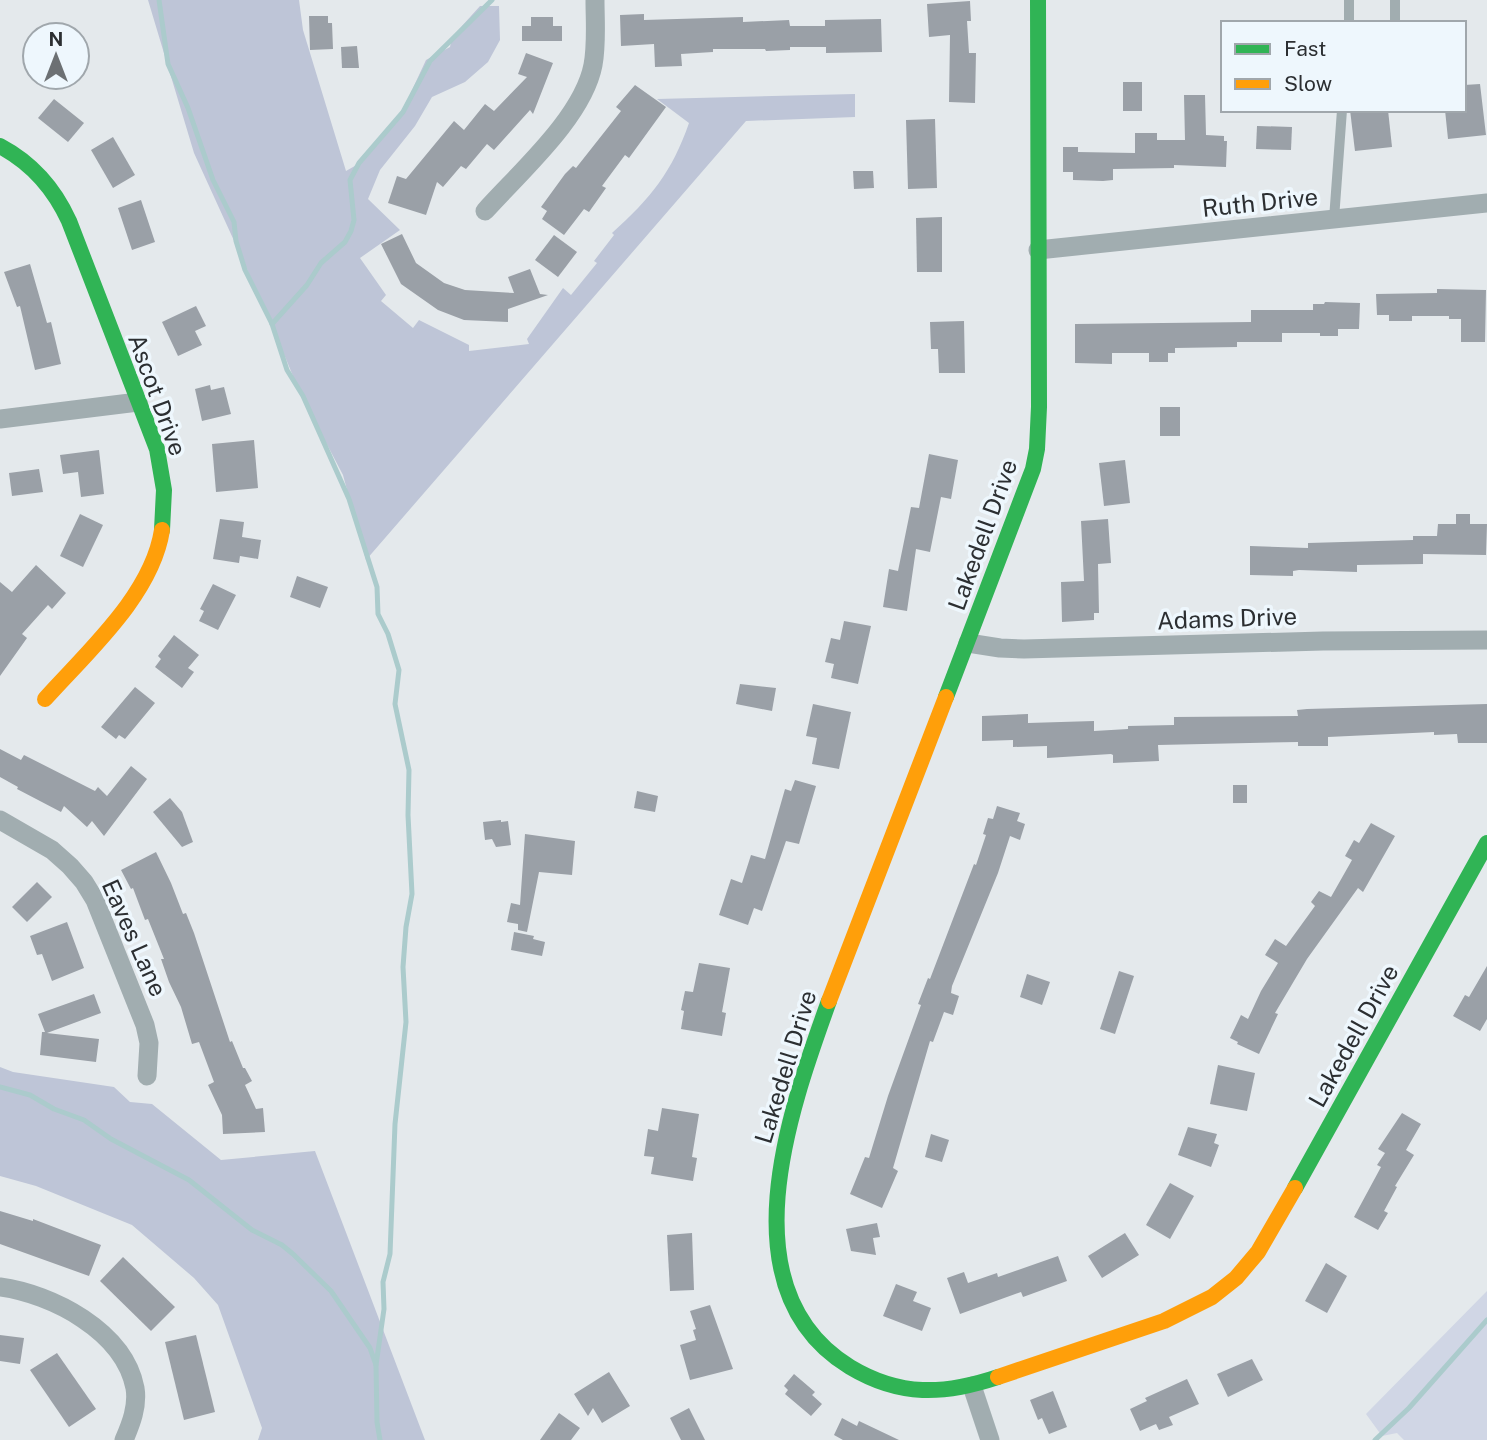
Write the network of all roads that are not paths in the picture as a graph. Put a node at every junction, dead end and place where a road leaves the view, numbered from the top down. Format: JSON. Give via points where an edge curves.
{"nodes":[{"id":1,"x":595,"y":0,"type":"edge"},
{"id":2,"x":1038,"y":0,"type":"edge"},
{"id":3,"x":1349,"y":0,"type":"edge"},
{"id":4,"x":1395,"y":0,"type":"edge"},
{"id":5,"x":1349,"y":21,"type":"edge"},
{"id":6,"x":1395,"y":21,"type":"edge"},
{"id":7,"x":1342,"y":112,"type":"edge"},
{"id":8,"x":0,"y":146,"type":"edge"},
{"id":9,"x":1487,"y":203,"type":"edge"},
{"id":10,"x":485,"y":211,"type":"dead end"},
{"id":11,"x":1334,"y":219,"type":"junction"},
{"id":12,"x":1038,"y":250,"type":"junction"},
{"id":13,"x":138,"y":402,"type":"junction"},
{"id":14,"x":0,"y":419,"type":"edge"},
{"id":15,"x":1487,"y":640,"type":"edge"},
{"id":16,"x":968,"y":643,"type":"junction"},
{"id":17,"x":45,"y":699,"type":"dead end"},
{"id":18,"x":0,"y":820,"type":"edge"},
{"id":19,"x":1487,"y":843,"type":"edge"},
{"id":20,"x":147,"y":1076,"type":"dead end"},
{"id":21,"x":0,"y":1287,"type":"edge"},
{"id":22,"x":972,"y":1386,"type":"junction"},
{"id":23,"x":124,"y":1440,"type":"edge"},
{"id":24,"x":990,"y":1440,"type":"edge"}],
"edges":[{"from":1,"to":10,"type":"street","via":[[593,65],[584,92],[552,137]]},
{"from":2,"to":12,"type":"street","name":"Lakedell Drive"},
{"from":3,"to":5,"type":"lane"},
{"from":4,"to":6,"type":"lane"},
{"from":7,"to":11,"type":"lane"},
{"from":8,"to":13,"type":"street","name":"Ascot Drive","via":[[43,180],[57,198]]},
{"from":9,"to":11,"type":"street","name":"Ruth Drive"},
{"from":11,"to":12,"type":"street","name":"Ruth Drive"},
{"from":12,"to":16,"type":"street","name":"Lakedell Drive","via":[[1037,449]]},
{"from":13,"to":14,"type":"street"},
{"from":13,"to":17,"type":"street","name":"Ascot Drive","via":[[156,447],[163,481],[156,555],[125,607]]},
{"from":15,"to":16,"type":"street","name":"Adams Drive","via":[[1024,649]]},
{"from":16,"to":22,"type":"street","name":"Lakedell Drive","via":[[815,1036],[786,1132],[776,1201],[782,1268],[791,1299],[807,1328],[835,1359],[886,1384],[948,1392]]},
{"from":18,"to":20,"type":"street","name":"Eaves Lane","via":[[52,850],[95,900],[145,1025]]},
{"from":19,"to":22,"type":"street","name":"Lakedell Drive","via":[[1297,1186],[1238,1278],[1196,1308],[1164,1321]]},
{"from":21,"to":23,"type":"street","via":[[57,1303],[114,1347],[135,1388],[135,1405]]},
{"from":22,"to":24,"type":"street"}]}
